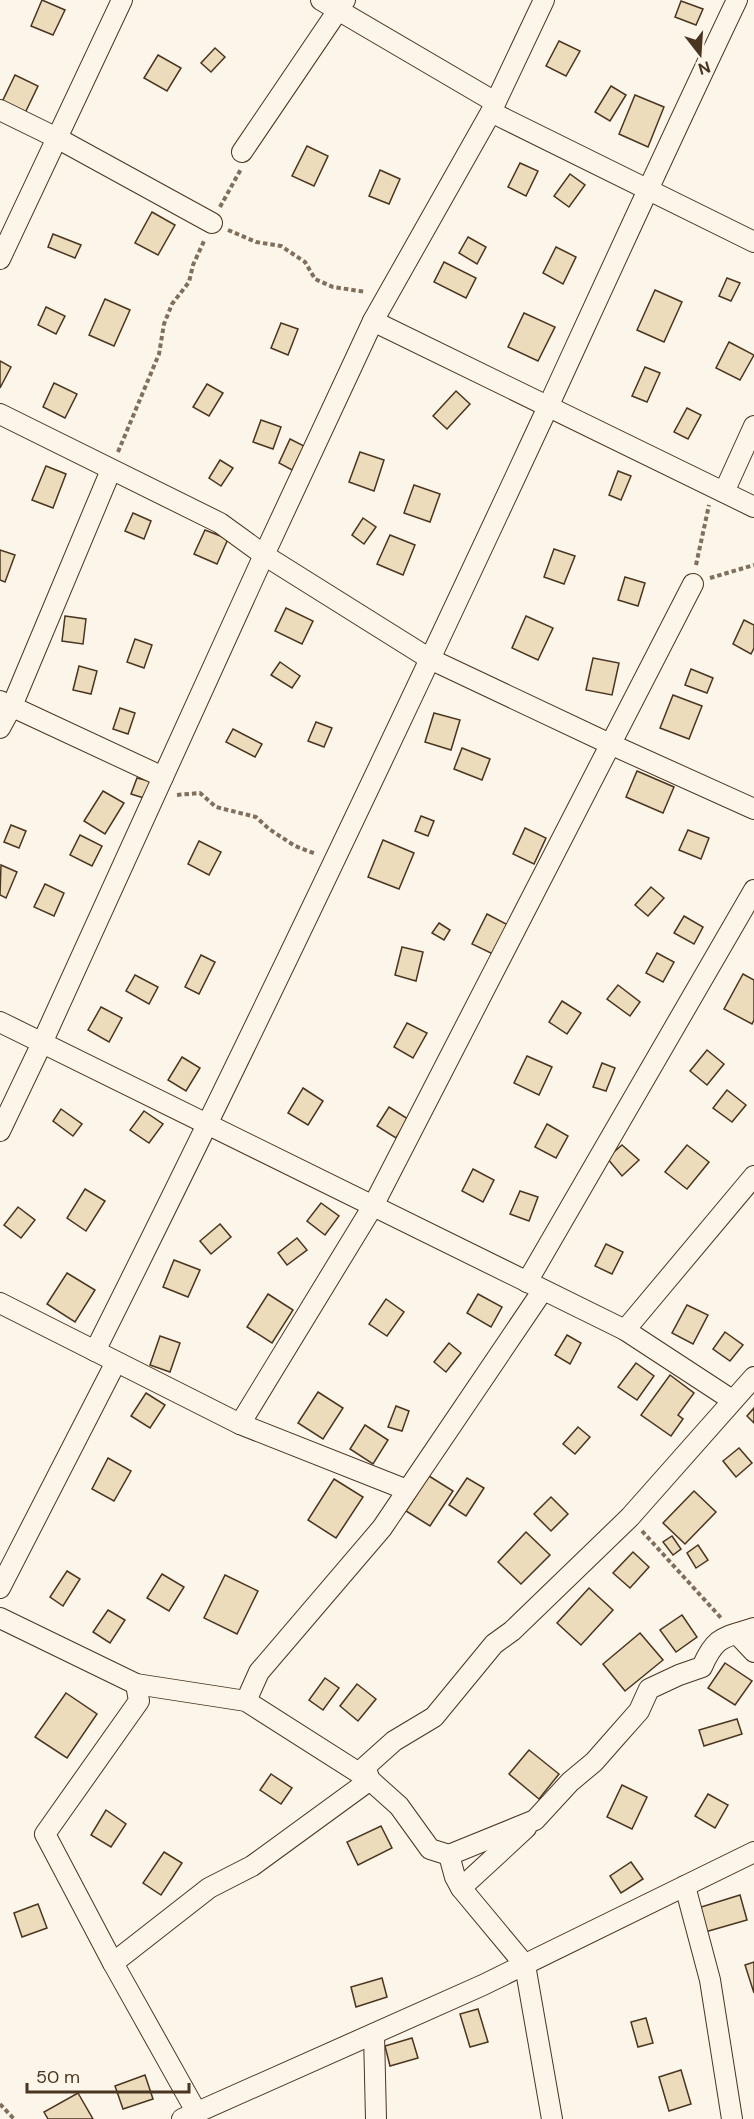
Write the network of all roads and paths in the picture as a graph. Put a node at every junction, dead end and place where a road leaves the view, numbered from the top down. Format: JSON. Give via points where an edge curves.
{"nodes":[{"id":1,"x":122,"y":0,"type":"edge"},
{"id":2,"x":321,"y":0,"type":"edge"},
{"id":3,"x":544,"y":0,"type":"edge"},
{"id":4,"x":737,"y":0,"type":"edge"},
{"id":5,"x":342,"y":5,"type":"edge"},
{"id":6,"x":493,"y":107,"type":"junction"},
{"id":7,"x":0,"y":110,"type":"edge"},
{"id":8,"x":57,"y":138,"type":"junction"},
{"id":9,"x":242,"y":152,"type":"joint"},
{"id":10,"x":647,"y":189,"type":"junction"},
{"id":11,"x":212,"y":223,"type":"junction"},
{"id":12,"x":754,"y":242,"type":"edge"},
{"id":13,"x":0,"y":259,"type":"edge"},
{"id":14,"x":388,"y":295,"type":"junction"},
{"id":15,"x":373,"y":321,"type":"junction"},
{"id":16,"x":548,"y":406,"type":"junction"},
{"id":17,"x":0,"y":414,"type":"edge"},
{"id":18,"x":754,"y":426,"type":"edge"},
{"id":19,"x":111,"y":470,"type":"junction"},
{"id":20,"x":718,"y":489,"type":"junction"},
{"id":21,"x":754,"y":507,"type":"edge"},
{"id":22,"x":264,"y":555,"type":"junction"},
{"id":23,"x":754,"y":565,"type":"edge"},
{"id":24,"x":693,"y":584,"type":"junction"},
{"id":25,"x":430,"y":658,"type":"junction"},
{"id":26,"x":6,"y":703,"type":"edge"},
{"id":27,"x":0,"y":729,"type":"edge"},
{"id":28,"x":610,"y":744,"type":"junction"},
{"id":29,"x":159,"y":786,"type":"junction"},
{"id":30,"x":754,"y":809,"type":"edge"},
{"id":31,"x":334,"y":861,"type":"junction"},
{"id":32,"x":754,"y":890,"type":"edge"},
{"id":33,"x":0,"y":1022,"type":"edge"},
{"id":34,"x":42,"y":1043,"type":"junction"},
{"id":35,"x":208,"y":1125,"type":"junction"},
{"id":36,"x":0,"y":1131,"type":"edge"},
{"id":37,"x":754,"y":1176,"type":"edge"},
{"id":38,"x":373,"y":1206,"type":"junction"},
{"id":39,"x":535,"y":1286,"type":"junction"},
{"id":40,"x":0,"y":1304,"type":"edge"},
{"id":41,"x":625,"y":1330,"type":"junction"},
{"id":42,"x":95,"y":1351,"type":"junction"},
{"id":43,"x":116,"y":1362,"type":"junction"},
{"id":44,"x":754,"y":1377,"type":"edge"},
{"id":45,"x":732,"y":1400,"type":"junction"},
{"id":46,"x":240,"y":1424,"type":"junction"},
{"id":47,"x":407,"y":1490,"type":"junction"},
{"id":48,"x":630,"y":1517,"type":"junction"},
{"id":49,"x":0,"y":1588,"type":"edge"},
{"id":50,"x":0,"y":1618,"type":"edge"},
{"id":51,"x":745,"y":1631,"type":"edge"},
{"id":52,"x":754,"y":1652,"type":"edge"},
{"id":53,"x":136,"y":1684,"type":"junction"},
{"id":54,"x":246,"y":1701,"type":"junction"},
{"id":55,"x":370,"y":1780,"type":"junction"},
{"id":56,"x":535,"y":1820,"type":"junction"},
{"id":57,"x":754,"y":1852,"type":"edge"},
{"id":58,"x":449,"y":1855,"type":"junction"},
{"id":59,"x":685,"y":1886,"type":"junction"},
{"id":60,"x":461,"y":1888,"type":"junction"},
{"id":61,"x":113,"y":1963,"type":"junction"},
{"id":62,"x":525,"y":1965,"type":"junction"},
{"id":63,"x":374,"y":2034,"type":"junction"},
{"id":64,"x":0,"y":2104,"type":"edge"},
{"id":65,"x":189,"y":2116,"type":"edge"},
{"id":66,"x":14,"y":2119,"type":"edge"},
{"id":67,"x":376,"y":2119,"type":"edge"},
{"id":68,"x":552,"y":2119,"type":"edge"},
{"id":69,"x":732,"y":2119,"type":"edge"}],
"edges":[{"from":1,"to":8,"type":"street"},
{"from":2,"to":5,"type":"street"},
{"from":3,"to":6,"type":"street"},
{"from":4,"to":10,"type":"street"},
{"from":5,"to":6,"type":"street"},
{"from":5,"to":9,"type":"street"},
{"from":6,"to":10,"type":"street"},
{"from":6,"to":14,"type":"street"},
{"from":7,"to":8,"type":"street"},
{"from":8,"to":11,"type":"street"},
{"from":8,"to":13,"type":"street"},
{"from":9,"to":11,"type":"path","via":[[241,172]]},
{"from":10,"to":12,"type":"street"},
{"from":10,"to":16,"type":"street"},
{"from":11,"to":14,"type":"path","via":[[256,242],[281,246],[305,262],[315,279],[333,287]]},
{"from":11,"to":19,"type":"path","via":[[189,282],[172,303],[159,354]]},
{"from":14,"to":15,"type":"street"},
{"from":15,"to":16,"type":"street"},
{"from":15,"to":22,"type":"street"},
{"from":16,"to":20,"type":"street"},
{"from":16,"to":25,"type":"street"},
{"from":17,"to":19,"type":"street"},
{"from":18,"to":20,"type":"street"},
{"from":19,"to":22,"type":"street","via":[[220,523]]},
{"from":19,"to":26,"type":"street"},
{"from":20,"to":21,"type":"street"},
{"from":20,"to":24,"type":"path"},
{"from":22,"to":25,"type":"street"},
{"from":22,"to":29,"type":"street"},
{"from":23,"to":24,"type":"path"},
{"from":24,"to":28,"type":"street"},
{"from":25,"to":28,"type":"street"},
{"from":25,"to":31,"type":"street"},
{"from":26,"to":27,"type":"street"},
{"from":26,"to":29,"type":"street"},
{"from":28,"to":30,"type":"street"},
{"from":28,"to":38,"type":"street"},
{"from":29,"to":31,"type":"path","via":[[200,793],[216,807],[256,817],[295,846]]},
{"from":29,"to":34,"type":"street"},
{"from":31,"to":35,"type":"street"},
{"from":32,"to":39,"type":"street"},
{"from":33,"to":34,"type":"street"},
{"from":34,"to":35,"type":"street"},
{"from":34,"to":36,"type":"street"},
{"from":35,"to":38,"type":"street"},
{"from":35,"to":42,"type":"street"},
{"from":37,"to":41,"type":"street"},
{"from":38,"to":39,"type":"street"},
{"from":38,"to":46,"type":"street"},
{"from":39,"to":41,"type":"street"},
{"from":39,"to":47,"type":"street"},
{"from":40,"to":42,"type":"street"},
{"from":41,"to":45,"type":"street"},
{"from":42,"to":43,"type":"street"},
{"from":43,"to":46,"type":"street"},
{"from":43,"to":49,"type":"street"},
{"from":44,"to":45,"type":"street"},
{"from":45,"to":48,"type":"street"},
{"from":46,"to":47,"type":"street"},
{"from":47,"to":54,"type":"street","via":[[382,1528],[259,1672]]},
{"from":48,"to":51,"type":"path","via":[[687,1583]]},
{"from":48,"to":55,"type":"street","via":[[494,1644],[434,1717],[394,1741],[365,1767]]},
{"from":50,"to":53,"type":"street"},
{"from":51,"to":52,"type":"street"},
{"from":51,"to":56,"type":"street","via":[[724,1636],[708,1652],[702,1667],[649,1689],[639,1711]]},
{"from":53,"to":54,"type":"street"},
{"from":53,"to":61,"type":"street","via":[[139,1701],[45,1834]]},
{"from":54,"to":55,"type":"street"},
{"from":55,"to":58,"type":"street","via":[[399,1806],[430,1849]]},
{"from":55,"to":61,"type":"street","via":[[252,1866],[209,1888]]},
{"from":56,"to":58,"type":"street"},
{"from":56,"to":60,"type":"street"},
{"from":57,"to":59,"type":"street"},
{"from":58,"to":60,"type":"street"},
{"from":59,"to":62,"type":"street"},
{"from":59,"to":69,"type":"street","via":[[710,1980]]},
{"from":60,"to":62,"type":"street"},
{"from":61,"to":65,"type":"street"},
{"from":62,"to":63,"type":"street"},
{"from":62,"to":68,"type":"street"},
{"from":63,"to":65,"type":"street"},
{"from":63,"to":67,"type":"street"},
{"from":64,"to":66,"type":"path"}]}
